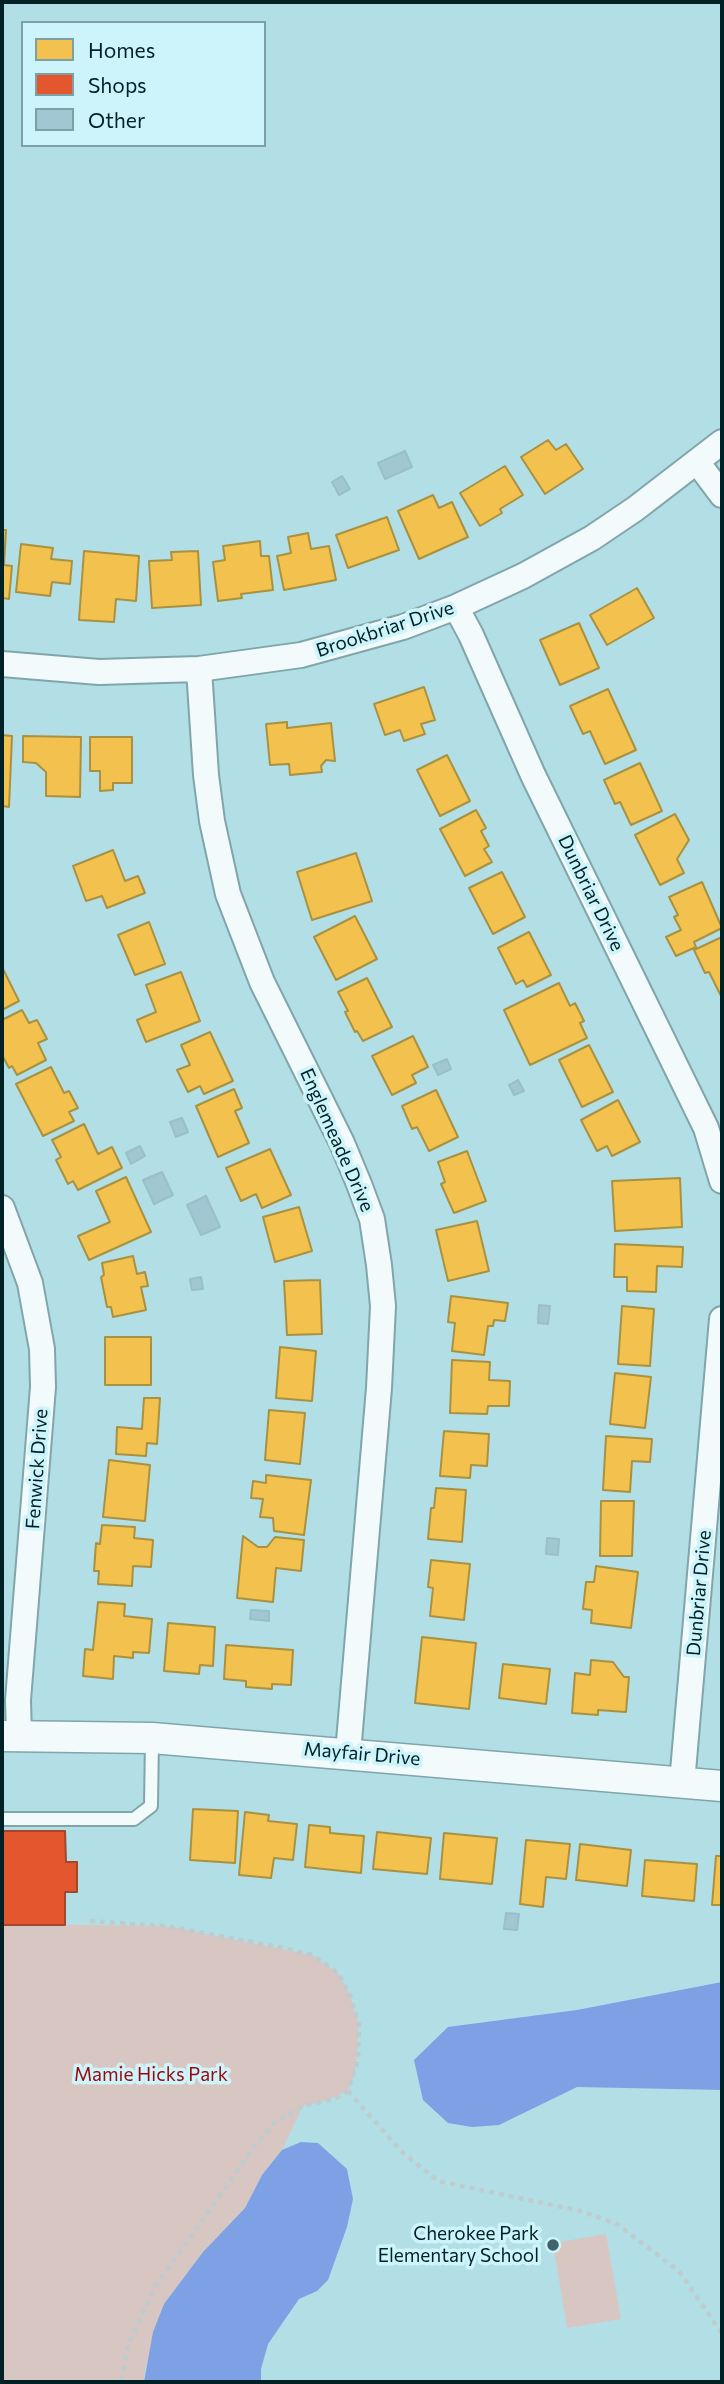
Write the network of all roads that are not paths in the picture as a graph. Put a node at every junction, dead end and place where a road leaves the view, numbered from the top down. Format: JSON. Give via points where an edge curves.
{"nodes":[{"id":1,"x":722,"y":442,"type":"edge"},
{"id":2,"x":698,"y":463,"type":"junction"},
{"id":3,"x":722,"y":495,"type":"edge"},
{"id":4,"x":456,"y":607,"type":"junction"},
{"id":5,"x":2,"y":664,"type":"edge"},
{"id":6,"x":199,"y":669,"type":"junction"},
{"id":7,"x":722,"y":1181,"type":"edge"},
{"id":8,"x":2,"y":1208,"type":"edge"},
{"id":9,"x":722,"y":1319,"type":"edge"},
{"id":10,"x":10,"y":1736,"type":"edge"},
{"id":11,"x":152,"y":1738,"type":"junction"},
{"id":12,"x":348,"y":1753,"type":"junction"},
{"id":13,"x":682,"y":1783,"type":"junction"},
{"id":14,"x":722,"y":1786,"type":"edge"},
{"id":15,"x":2,"y":1819,"type":"edge"}],
"edges":[{"from":1,"to":2,"type":"street","name":"Brookbriar Drive"},
{"from":2,"to":3,"type":"street"},
{"from":2,"to":4,"type":"street","name":"Brookbriar Drive","via":[[592,538]]},
{"from":4,"to":6,"type":"street","name":"Brookbriar Drive","via":[[301,655]]},
{"from":4,"to":7,"type":"street","name":"Dunbriar Drive","via":[[706,1128]]},
{"from":5,"to":6,"type":"street","name":"Brookbriar Drive","via":[[99,672]]},
{"from":6,"to":12,"type":"street","name":"Englemeade Drive","via":[[206,775],[228,894],[262,982],[359,1184],[372,1219],[379,1265],[383,1306],[379,1388]]},
{"from":8,"to":10,"type":"street","name":"Fenwick Drive","via":[[30,1283],[43,1387],[18,1700]]},
{"from":9,"to":13,"type":"street","name":"Dunbriar Drive"},
{"from":10,"to":11,"type":"street","name":"Mayfair Drive"},
{"from":11,"to":12,"type":"street","name":"Mayfair Drive"},
{"from":11,"to":15,"type":"lane","via":[[151,1806],[134,1819]]},
{"from":12,"to":13,"type":"street","name":"Mayfair Drive"},
{"from":13,"to":14,"type":"street","name":"Mayfair Drive"}]}
